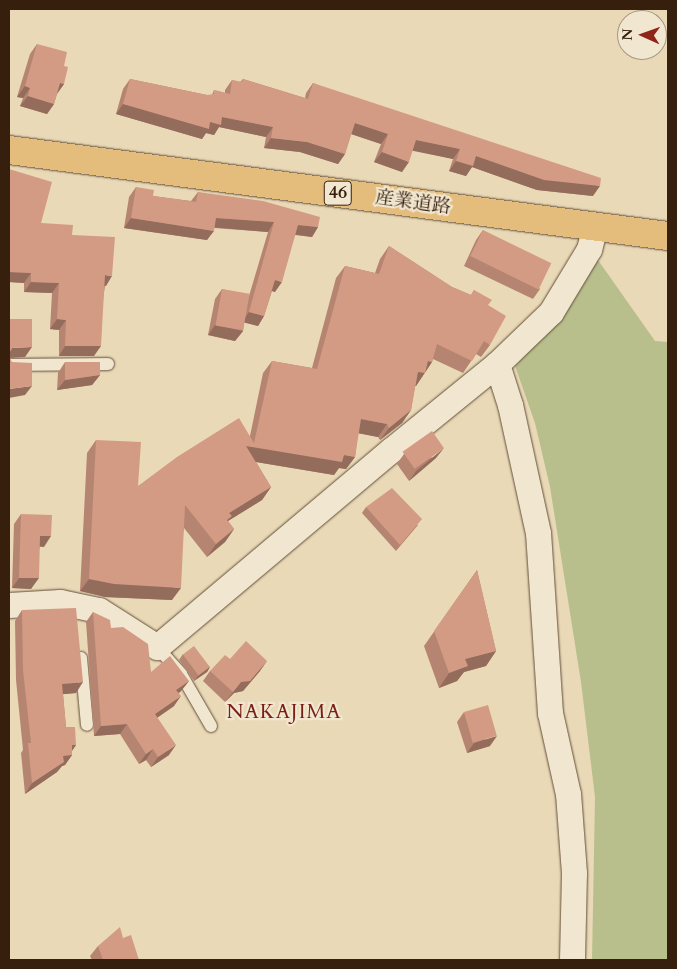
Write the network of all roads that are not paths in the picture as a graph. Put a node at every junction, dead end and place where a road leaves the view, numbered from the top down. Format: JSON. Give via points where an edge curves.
{"nodes":[{"id":1,"x":9,"y":150,"type":"edge"},
{"id":2,"x":595,"y":227,"type":"junction"},
{"id":3,"x":668,"y":236,"type":"edge"},
{"id":4,"x":108,"y":364,"type":"dead end"},
{"id":5,"x":497,"y":364,"type":"junction"},
{"id":6,"x":9,"y":365,"type":"edge"},
{"id":7,"x":9,"y":604,"type":"edge"},
{"id":8,"x":79,"y":642,"type":"edge"},
{"id":9,"x":157,"y":647,"type":"junction"},
{"id":10,"x":87,"y":725,"type":"dead end"},
{"id":11,"x":212,"y":726,"type":"dead end"},
{"id":12,"x":572,"y":960,"type":"edge"}],
"edges":[{"from":1,"to":2,"type":"main road","name":"産業道路","number":"46"},
{"from":2,"to":3,"type":"main road","name":"産業道路","number":"46"},
{"from":2,"to":5,"type":"street","via":[[589,249],[551,312]]},
{"from":4,"to":6,"type":"lane"},
{"from":5,"to":9,"type":"street"},
{"from":5,"to":12,"type":"street","via":[[510,405],[538,533],[550,713],[569,804],[574,873]]},
{"from":7,"to":9,"type":"street","via":[[77,614],[99,610]]},
{"from":8,"to":10,"type":"lane"},
{"from":9,"to":11,"type":"lane","via":[[181,674]]}]}
